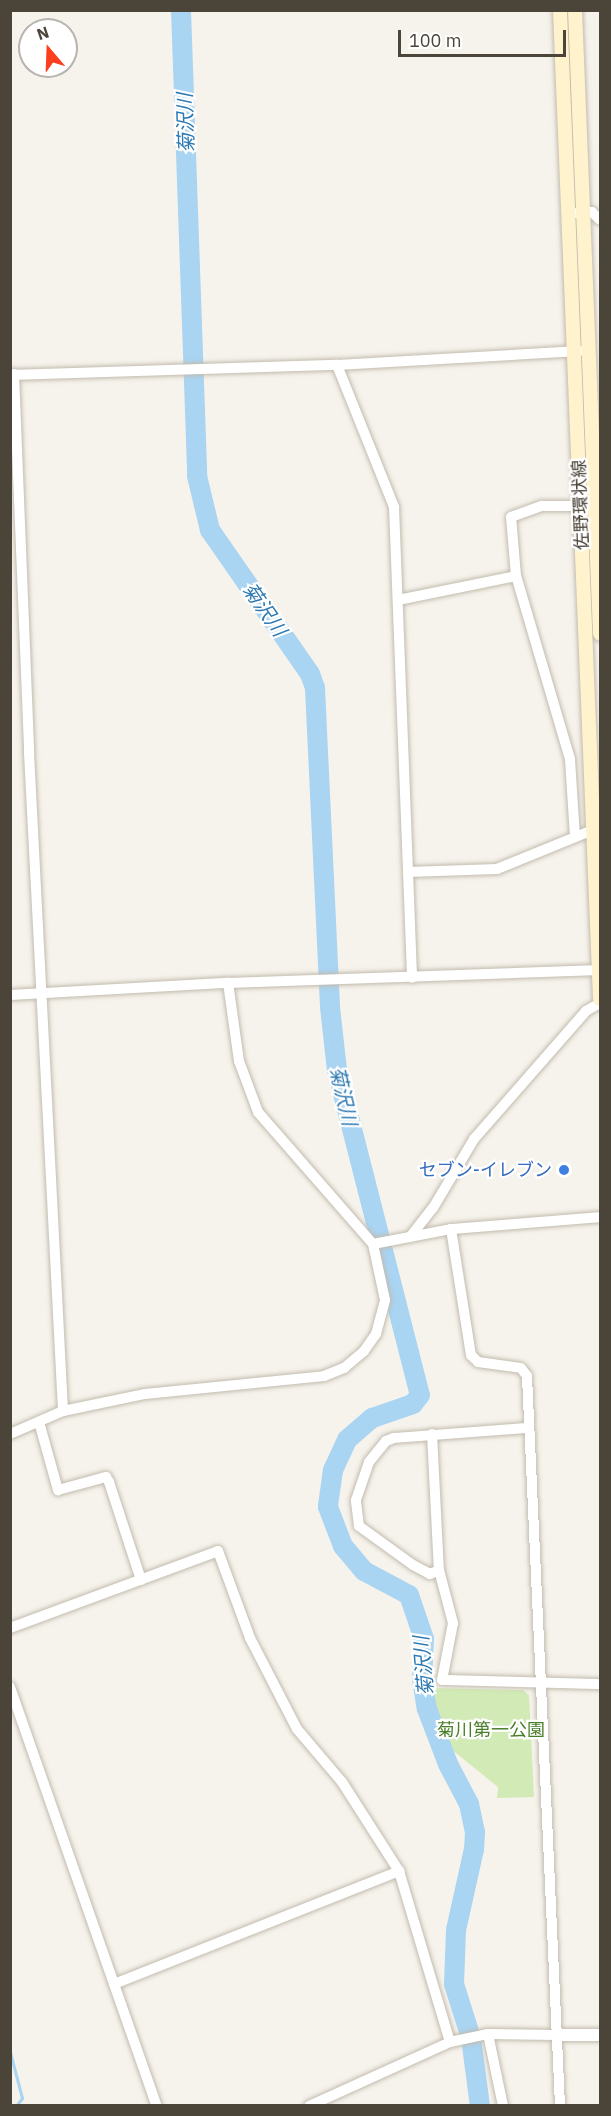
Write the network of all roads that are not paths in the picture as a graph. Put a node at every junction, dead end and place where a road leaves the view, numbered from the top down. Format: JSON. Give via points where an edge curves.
{"nodes":[{"id":1,"x":560,"y":10,"type":"edge"},
{"id":2,"x":575,"y":10,"type":"edge"},
{"id":3,"x":576,"y":213,"type":"junction"},
{"id":4,"x":600,"y":220,"type":"edge"},
{"id":5,"x":581,"y":351,"type":"junction"},
{"id":6,"x":337,"y":365,"type":"junction"},
{"id":7,"x":12,"y":374,"type":"edge"},
{"id":8,"x":581,"y":507,"type":"junction"},
{"id":9,"x":598,"y":514,"type":"edge"},
{"id":10,"x":516,"y":576,"type":"junction"},
{"id":11,"x":398,"y":600,"type":"junction"},
{"id":12,"x":600,"y":633,"type":"edge"},
{"id":13,"x":597,"y":828,"type":"edge"},
{"id":14,"x":575,"y":837,"type":"junction"},
{"id":15,"x":408,"y":872,"type":"junction"},
{"id":16,"x":600,"y":970,"type":"edge"},
{"id":17,"x":412,"y":978,"type":"junction"},
{"id":18,"x":228,"y":982,"type":"junction"},
{"id":19,"x":42,"y":994,"type":"junction"},
{"id":20,"x":10,"y":995,"type":"edge"},
{"id":21,"x":600,"y":1001,"type":"edge"},
{"id":22,"x":600,"y":1217,"type":"edge"},
{"id":23,"x":451,"y":1229,"type":"junction"},
{"id":24,"x":410,"y":1237,"type":"junction"},
{"id":25,"x":373,"y":1244,"type":"junction"},
{"id":26,"x":63,"y":1411,"type":"junction"},
{"id":27,"x":39,"y":1422,"type":"junction"},
{"id":28,"x":528,"y":1428,"type":"junction"},
{"id":29,"x":10,"y":1434,"type":"edge"},
{"id":30,"x":432,"y":1434,"type":"junction"},
{"id":31,"x":439,"y":1570,"type":"junction"},
{"id":32,"x":141,"y":1580,"type":"junction"},
{"id":33,"x":10,"y":1628,"type":"edge"},
{"id":34,"x":539,"y":1683,"type":"junction"},
{"id":35,"x":600,"y":1684,"type":"edge"},
{"id":36,"x":10,"y":1687,"type":"edge"},
{"id":37,"x":399,"y":1871,"type":"junction"},
{"id":38,"x":114,"y":1984,"type":"junction"},
{"id":39,"x":488,"y":2034,"type":"junction"},
{"id":40,"x":556,"y":2035,"type":"junction"},
{"id":41,"x":600,"y":2035,"type":"edge"},
{"id":42,"x":450,"y":2042,"type":"junction"},
{"id":43,"x":157,"y":2106,"type":"edge"},
{"id":44,"x":309,"y":2106,"type":"edge"},
{"id":45,"x":503,"y":2106,"type":"edge"},
{"id":46,"x":560,"y":2106,"type":"edge"}],
"edges":[{"from":1,"to":3,"type":"main road","name":"佐野環状線"},
{"from":2,"to":3,"type":"main road","name":"佐野環状線"},
{"from":3,"to":4,"type":"street","via":[[592,212]]},
{"from":3,"to":5,"type":"main road","name":"佐野環状線"},
{"from":5,"to":6,"type":"street"},
{"from":5,"to":8,"type":"main road","name":"佐野環状線"},
{"from":5,"to":9,"type":"main road","name":"佐野環状線"},
{"from":6,"to":7,"type":"street"},
{"from":6,"to":11,"type":"street","via":[[394,507]]},
{"from":7,"to":19,"type":"street"},
{"from":8,"to":9,"type":"street"},
{"from":8,"to":10,"type":"street","via":[[542,506],[511,517]]},
{"from":8,"to":13,"type":"main road","name":"佐野環状線"},
{"from":9,"to":12,"type":"main road","name":"佐野環状線"},
{"from":10,"to":11,"type":"street"},
{"from":10,"to":14,"type":"street","via":[[570,759]]},
{"from":11,"to":15,"type":"street"},
{"from":13,"to":14,"type":"street"},
{"from":13,"to":16,"type":"main road","name":"佐野環状線"},
{"from":14,"to":15,"type":"street","via":[[496,869]]},
{"from":15,"to":17,"type":"street"},
{"from":16,"to":17,"type":"street"},
{"from":16,"to":21,"type":"main road","name":"佐野環状線"},
{"from":17,"to":18,"type":"street"},
{"from":18,"to":19,"type":"street"},
{"from":18,"to":25,"type":"street","via":[[239,1061],[258,1112]]},
{"from":19,"to":20,"type":"street"},
{"from":19,"to":26,"type":"street"},
{"from":21,"to":24,"type":"street","via":[[586,1011],[474,1139],[433,1208]]},
{"from":22,"to":23,"type":"street"},
{"from":23,"to":24,"type":"street"},
{"from":23,"to":28,"type":"street","via":[[471,1355],[478,1362],[525,1371]]},
{"from":24,"to":25,"type":"street"},
{"from":25,"to":26,"type":"street","via":[[384,1280],[382,1319],[364,1351],[344,1368],[324,1376],[145,1394]]},
{"from":26,"to":27,"type":"street"},
{"from":27,"to":29,"type":"street"},
{"from":27,"to":32,"type":"street","via":[[58,1490],[106,1477]]},
{"from":28,"to":30,"type":"street"},
{"from":28,"to":34,"type":"street"},
{"from":30,"to":31,"type":"street"},
{"from":30,"to":31,"type":"street","via":[[386,1441],[369,1462],[356,1500],[358,1526],[430,1574]]},
{"from":31,"to":34,"type":"street","via":[[453,1623],[442,1680]]},
{"from":32,"to":33,"type":"street"},
{"from":32,"to":37,"type":"street","via":[[218,1551],[250,1638],[297,1730],[342,1782]]},
{"from":34,"to":35,"type":"street"},
{"from":34,"to":40,"type":"street"},
{"from":36,"to":38,"type":"street"},
{"from":37,"to":38,"type":"street"},
{"from":37,"to":42,"type":"street"},
{"from":38,"to":43,"type":"street"},
{"from":39,"to":40,"type":"street"},
{"from":39,"to":42,"type":"street"},
{"from":39,"to":45,"type":"street"},
{"from":40,"to":41,"type":"street"},
{"from":40,"to":46,"type":"street"},
{"from":42,"to":44,"type":"street"}]}
